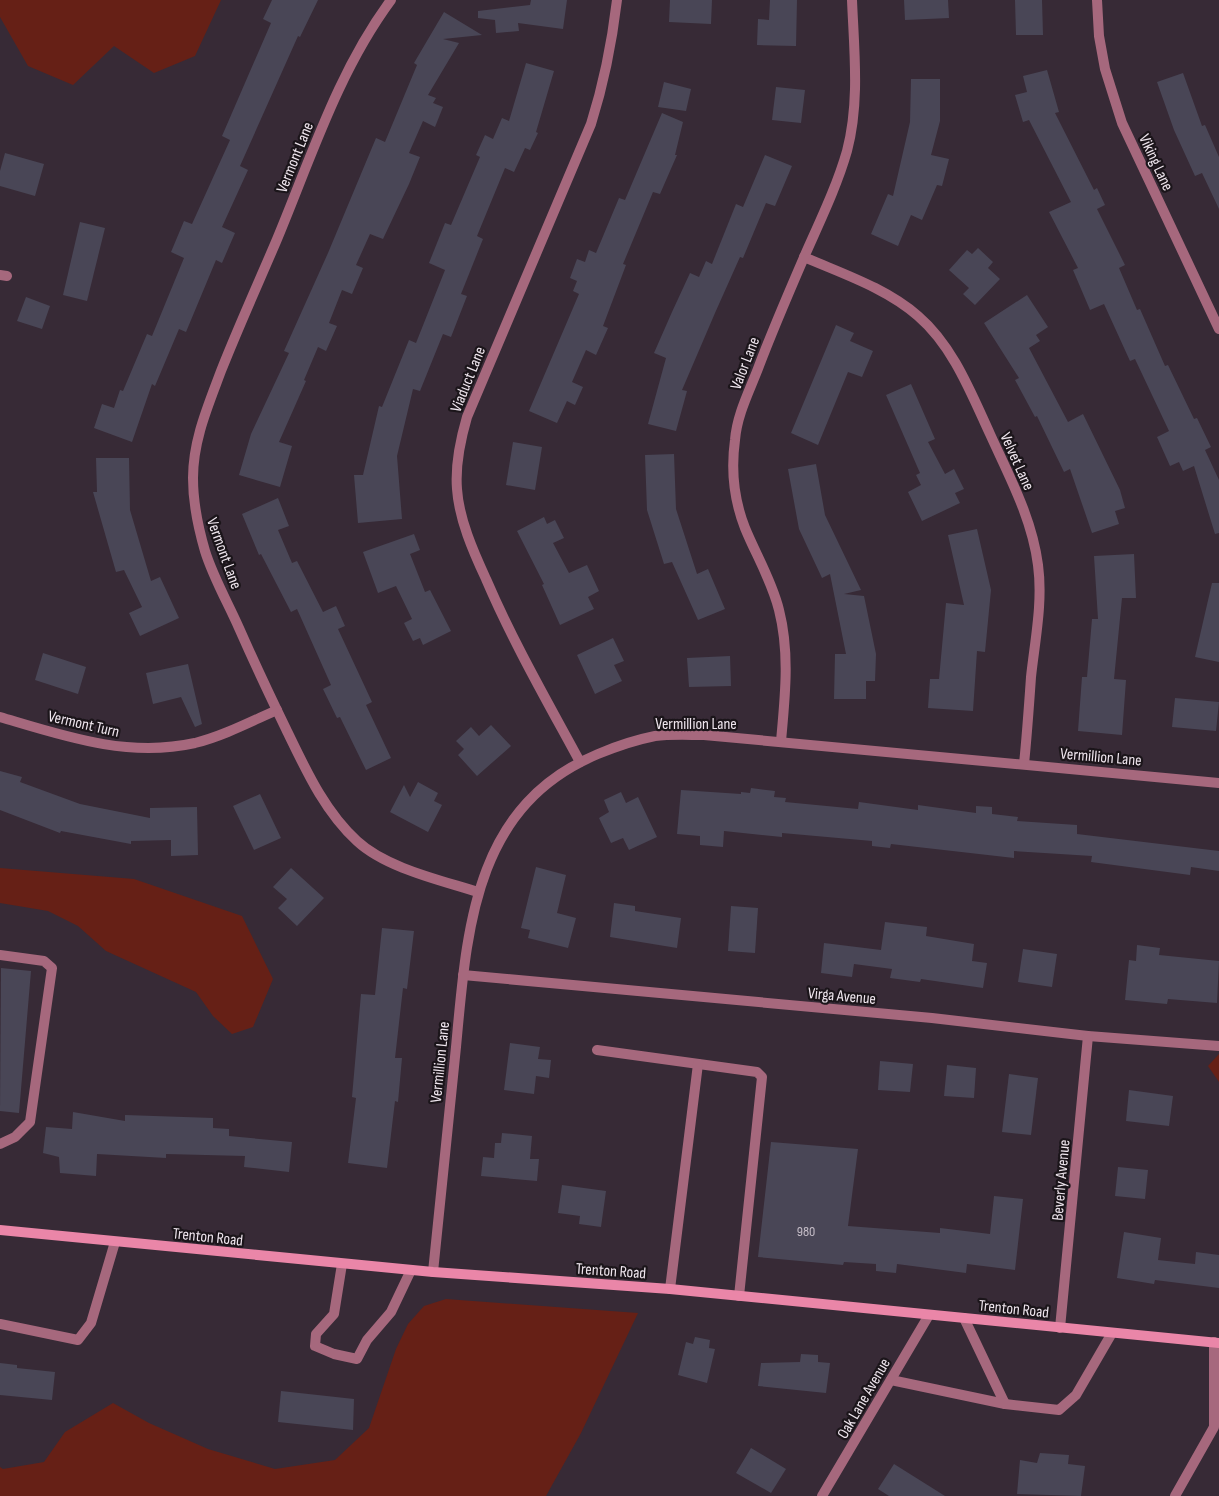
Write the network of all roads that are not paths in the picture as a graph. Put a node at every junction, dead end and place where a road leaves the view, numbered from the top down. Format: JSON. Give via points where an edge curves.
{"nodes":[{"id":1,"x":391,"y":0,"type":"edge"},
{"id":2,"x":616,"y":0,"type":"edge"},
{"id":3,"x":852,"y":0,"type":"edge"},
{"id":4,"x":1097,"y":0,"type":"edge"},
{"id":5,"x":804,"y":257,"type":"junction"},
{"id":6,"x":1219,"y":328,"type":"edge"},
{"id":7,"x":277,"y":710,"type":"junction"},
{"id":8,"x":0,"y":716,"type":"edge"},
{"id":9,"x":781,"y":741,"type":"junction"},
{"id":10,"x":580,"y":762,"type":"junction"},
{"id":11,"x":1024,"y":764,"type":"junction"},
{"id":12,"x":1219,"y":783,"type":"edge"},
{"id":13,"x":478,"y":892,"type":"junction"},
{"id":14,"x":0,"y":955,"type":"edge"},
{"id":15,"x":463,"y":975,"type":"junction"},
{"id":16,"x":1088,"y":1036,"type":"junction"},
{"id":17,"x":1219,"y":1046,"type":"edge"},
{"id":18,"x":597,"y":1050,"type":"dead end"},
{"id":19,"x":698,"y":1064,"type":"junction"},
{"id":20,"x":0,"y":1144,"type":"edge"},
{"id":21,"x":0,"y":1230,"type":"edge"},
{"id":22,"x":115,"y":1242,"type":"junction"},
{"id":23,"x":342,"y":1264,"type":"junction"},
{"id":24,"x":411,"y":1270,"type":"junction"},
{"id":25,"x":433,"y":1272,"type":"junction"},
{"id":26,"x":670,"y":1290,"type":"junction"},
{"id":27,"x":739,"y":1296,"type":"junction"},
{"id":28,"x":929,"y":1315,"type":"junction"},
{"id":29,"x":964,"y":1318,"type":"junction"},
{"id":30,"x":0,"y":1324,"type":"edge"},
{"id":31,"x":1060,"y":1328,"type":"junction"},
{"id":32,"x":1112,"y":1332,"type":"junction"},
{"id":33,"x":1217,"y":1342,"type":"edge"},
{"id":34,"x":891,"y":1380,"type":"junction"},
{"id":35,"x":1005,"y":1404,"type":"junction"},
{"id":36,"x":822,"y":1496,"type":"edge"},
{"id":37,"x":1175,"y":1496,"type":"edge"}],
"edges":[{"from":1,"to":7,"type":"street","name":"Vermont Lane","via":[[348,69],[331,107],[231,347],[202,421],[195,452],[196,518],[206,554]]},
{"from":2,"to":10,"type":"street","name":"Viaduct Lane","via":[[612,37],[591,124],[480,384],[457,456],[460,506],[475,554],[500,611]]},
{"from":3,"to":5,"type":"street","name":"Valor Lane","via":[[856,75],[852,124],[843,160]]},
{"from":4,"to":6,"type":"street","name":"Viking Lane","via":[[1105,70],[1122,123]]},
{"from":5,"to":9,"type":"street","name":"Valor Lane","via":[[740,416],[733,467],[736,496],[745,526],[774,592],[784,636],[786,672]]},
{"from":5,"to":11,"type":"street","name":"Velvet Lane","via":[[899,302],[934,333],[966,383],[1015,488],[1034,539],[1038,566],[1039,615]]},
{"from":7,"to":8,"type":"street","name":"Vermont Turn","via":[[230,731],[169,748],[101,745]]},
{"from":7,"to":13,"type":"street","name":"Vermont Lane","via":[[306,771],[332,813],[355,840],[373,855]]},
{"from":9,"to":10,"type":"street","name":"Vermillion Lane","via":[[704,735],[657,736],[625,743]]},
{"from":9,"to":11,"type":"street","name":"Vermillion Lane"},
{"from":10,"to":13,"type":"street","name":"Vermillion Lane","via":[[561,772],[522,808],[491,855]]},
{"from":11,"to":12,"type":"street","name":"Vermillion Lane"},
{"from":13,"to":15,"type":"street","name":"Vermillion Lane"},
{"from":14,"to":20,"type":"street","via":[[44,961],[52,968],[30,1122],[15,1137]]},
{"from":15,"to":16,"type":"street","name":"Virga Avenue","via":[[932,1018]]},
{"from":15,"to":25,"type":"street","name":"Vermillion Lane"},
{"from":16,"to":17,"type":"street","name":"Virga Avenue"},
{"from":16,"to":31,"type":"street","name":"Beverly Avenue"},
{"from":18,"to":19,"type":"street"},
{"from":19,"to":26,"type":"street"},
{"from":19,"to":27,"type":"street","via":[[757,1072],[762,1077]]},
{"from":21,"to":22,"type":"main road","name":"Trenton Road"},
{"from":22,"to":23,"type":"main road","name":"Trenton Road"},
{"from":22,"to":30,"type":"street","via":[[91,1323],[78,1340]]},
{"from":23,"to":24,"type":"main road","name":"Trenton Road"},
{"from":23,"to":24,"type":"street","via":[[334,1314],[316,1334],[315,1346],[357,1359],[366,1340],[391,1312]]},
{"from":24,"to":25,"type":"main road","name":"Trenton Road"},
{"from":25,"to":26,"type":"main road","name":"Trenton Road"},
{"from":26,"to":27,"type":"main road","name":"Trenton Road"},
{"from":27,"to":28,"type":"main road","name":"Trenton Road"},
{"from":28,"to":29,"type":"main road","name":"Trenton Road"},
{"from":28,"to":34,"type":"street","name":"Oak Lane Avenue"},
{"from":29,"to":31,"type":"main road","name":"Trenton Road"},
{"from":29,"to":35,"type":"street"},
{"from":31,"to":32,"type":"main road","name":"Trenton Road"},
{"from":32,"to":33,"type":"main road","name":"Trenton Road"},
{"from":32,"to":35,"type":"street","via":[[1076,1395],[1059,1410]]},
{"from":33,"to":37,"type":"street","via":[[1214,1428]]},
{"from":34,"to":35,"type":"street"},
{"from":34,"to":36,"type":"street","name":"Oak Lane Avenue"}]}
